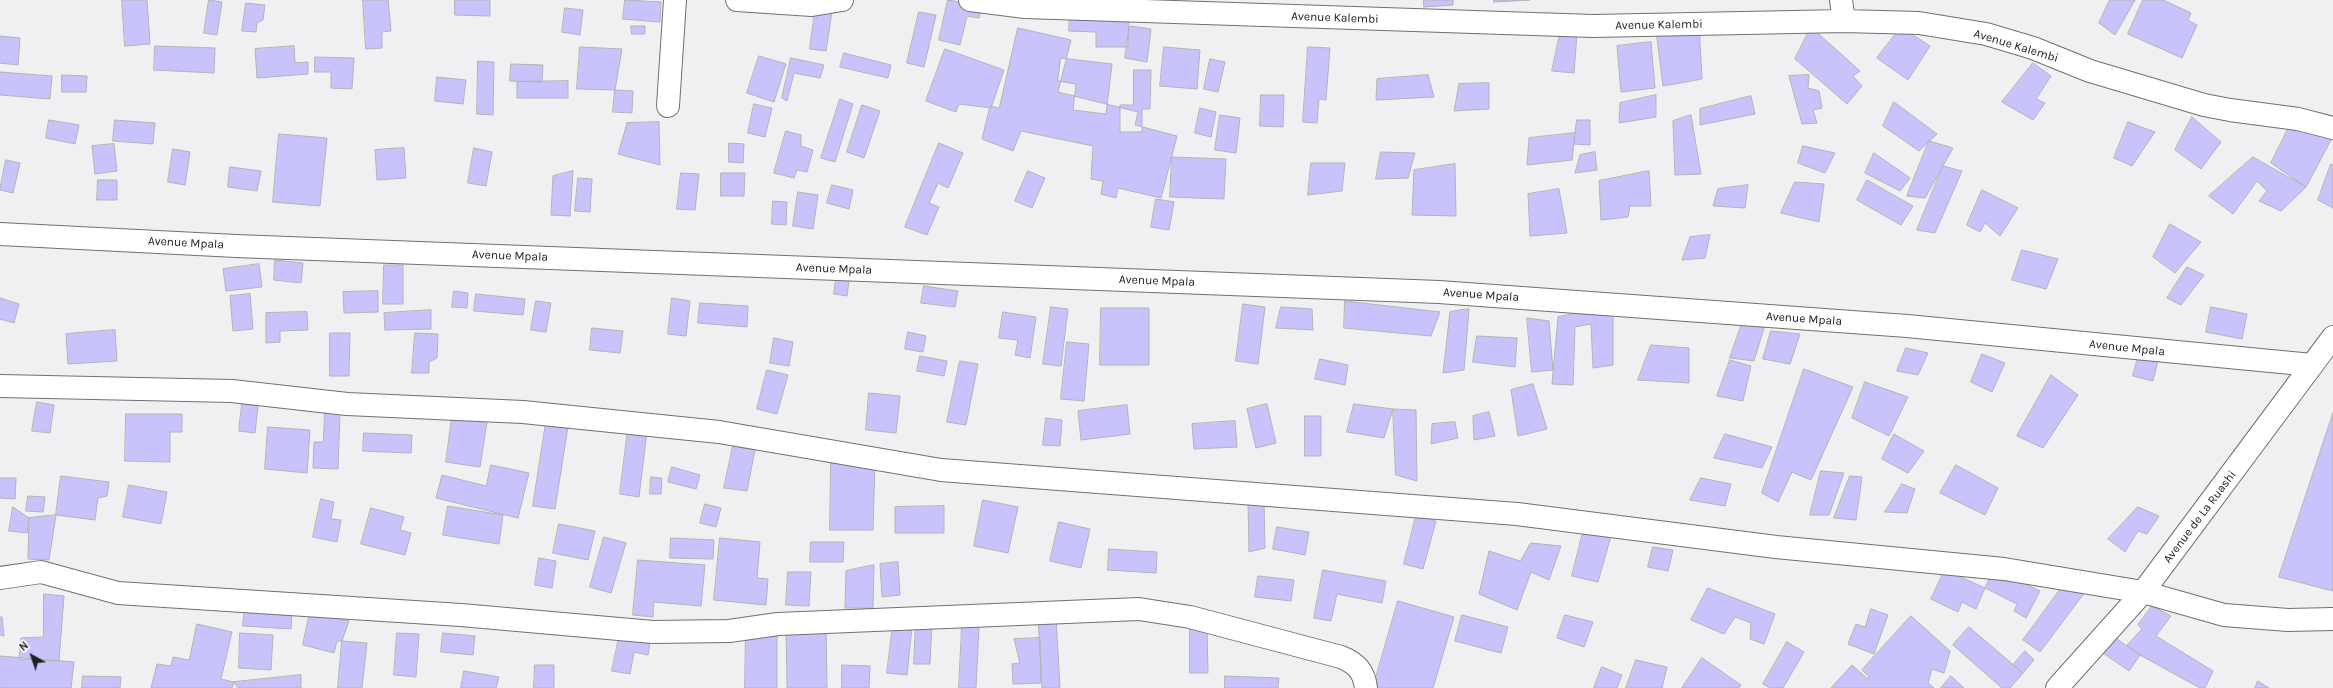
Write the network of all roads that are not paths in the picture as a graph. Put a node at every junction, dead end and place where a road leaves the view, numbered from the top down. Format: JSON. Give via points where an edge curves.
{"nodes":[{"id":1,"x":675,"y":0,"type":"edge"},
{"id":2,"x":737,"y":0,"type":"edge"},
{"id":3,"x":842,"y":0,"type":"edge"},
{"id":4,"x":970,"y":0,"type":"edge"},
{"id":5,"x":1842,"y":10,"type":"edge"},
{"id":6,"x":668,"y":106,"type":"dead end"},
{"id":7,"x":2333,"y":128,"type":"edge"},
{"id":8,"x":0,"y":234,"type":"edge"},
{"id":9,"x":2333,"y":337,"type":"edge"},
{"id":10,"x":2312,"y":366,"type":"junction"},
{"id":11,"x":0,"y":386,"type":"edge"},
{"id":12,"x":0,"y":578,"type":"edge"},
{"id":13,"x":2144,"y":592,"type":"junction"},
{"id":14,"x":2333,"y":619,"type":"edge"},
{"id":15,"x":1366,"y":688,"type":"edge"},
{"id":16,"x":2057,"y":688,"type":"edge"}],
"edges":[{"from":1,"to":6,"type":"street"},
{"from":2,"to":3,"type":"street","via":[[812,6]]},
{"from":4,"to":5,"type":"street","name":"Avenue Kalembi","via":[[1024,7],[1593,26]]},
{"from":5,"to":7,"type":"street","name":"Avenue Kalembi","via":[[1986,34],[2033,48],[2090,71],[2204,105],[2298,119]]},
{"from":8,"to":10,"type":"street","name":"Avenue Mpala","via":[[1439,292],[1907,326]]},
{"from":9,"to":10,"type":"street","name":"Avenue de La Ruashi"},
{"from":10,"to":13,"type":"street","name":"Avenue de La Ruashi"},
{"from":11,"to":13,"type":"street","via":[[232,391],[347,404],[523,412],[719,432],[941,470],[1517,514],[1776,547],[2004,569]]},
{"from":12,"to":15,"type":"street","via":[[41,572],[118,593],[461,614],[660,632],[729,632],[778,624],[1139,610],[1190,617],[1341,657],[1353,662],[1361,670]]},
{"from":13,"to":14,"type":"street","via":[[2224,615],[2288,620]]},
{"from":13,"to":16,"type":"street","name":"Avenue de La Ruashi"}]}
